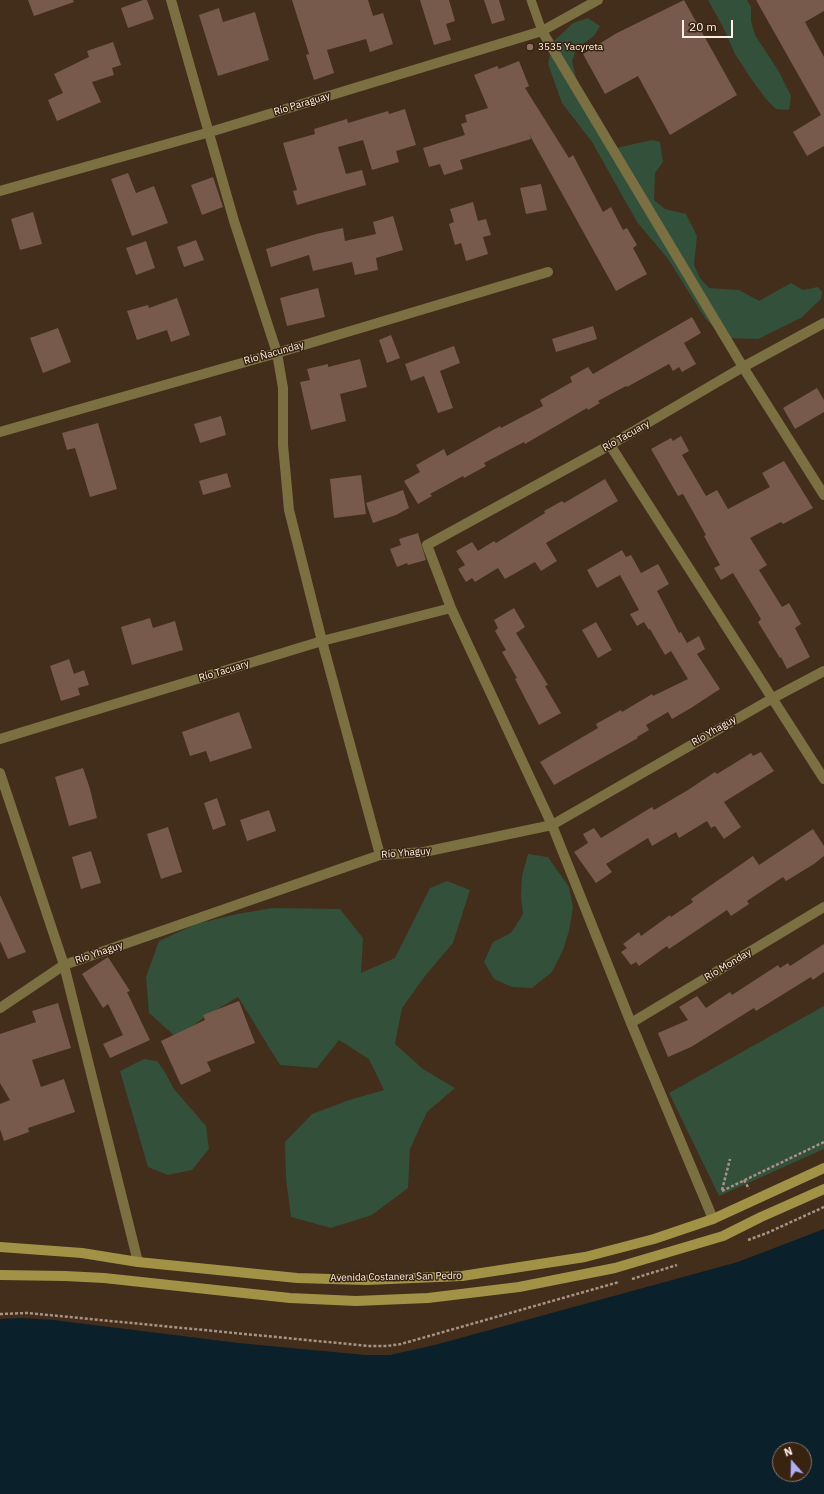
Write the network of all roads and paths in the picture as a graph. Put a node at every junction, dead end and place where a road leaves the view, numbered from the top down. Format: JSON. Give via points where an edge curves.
{"nodes":[{"id":1,"x":171,"y":0,"type":"edge"},
{"id":2,"x":531,"y":0,"type":"edge"},
{"id":3,"x":598,"y":0,"type":"edge"},
{"id":4,"x":542,"y":30,"type":"junction"},
{"id":5,"x":210,"y":132,"type":"junction"},
{"id":6,"x":0,"y":191,"type":"edge"},
{"id":7,"x":548,"y":272,"type":"dead end"},
{"id":8,"x":824,"y":323,"type":"edge"},
{"id":9,"x":277,"y":353,"type":"junction"},
{"id":10,"x":743,"y":367,"type":"junction"},
{"id":11,"x":0,"y":432,"type":"edge"},
{"id":12,"x":610,"y":445,"type":"junction"},
{"id":13,"x":824,"y":495,"type":"edge"},
{"id":14,"x":450,"y":608,"type":"junction"},
{"id":15,"x":322,"y":641,"type":"junction"},
{"id":16,"x":824,"y":671,"type":"edge"},
{"id":17,"x":773,"y":698,"type":"junction"},
{"id":18,"x":0,"y":740,"type":"edge"},
{"id":19,"x":0,"y":773,"type":"edge"},
{"id":20,"x":824,"y":779,"type":"edge"},
{"id":21,"x":552,"y":825,"type":"junction"},
{"id":22,"x":380,"y":854,"type":"junction"},
{"id":23,"x":824,"y":907,"type":"edge"},
{"id":24,"x":64,"y":965,"type":"junction"},
{"id":25,"x":0,"y":1008,"type":"edge"},
{"id":26,"x":631,"y":1023,"type":"junction"},
{"id":27,"x":824,"y":1142,"type":"edge"},
{"id":28,"x":730,"y":1158,"type":"dead end"},
{"id":29,"x":824,"y":1168,"type":"edge"},
{"id":30,"x":824,"y":1189,"type":"edge"},
{"id":31,"x":713,"y":1219,"type":"junction"},
{"id":32,"x":0,"y":1247,"type":"edge"},
{"id":33,"x":138,"y":1262,"type":"junction"},
{"id":34,"x":0,"y":1275,"type":"edge"}],
"edges":[{"from":1,"to":5,"type":"street"},
{"from":2,"to":4,"type":"lane"},
{"from":3,"to":4,"type":"street","name":"Río Paraguay"},
{"from":4,"to":5,"type":"street","name":"Río Paraguay"},
{"from":4,"to":10,"type":"street"},
{"from":5,"to":6,"type":"street","name":"Río Paraguay"},
{"from":5,"to":9,"type":"street","via":[[234,221]]},
{"from":7,"to":9,"type":"street","name":"Río Ñacunday"},
{"from":8,"to":10,"type":"street","name":"Río Tacuary"},
{"from":9,"to":11,"type":"street","name":"Río Ñacunday"},
{"from":9,"to":15,"type":"street","via":[[283,388],[283,445],[290,510]]},
{"from":10,"to":12,"type":"street","name":"Río Tacuary"},
{"from":10,"to":13,"type":"street"},
{"from":12,"to":14,"type":"street","name":"Río Tacuary","via":[[427,545]]},
{"from":12,"to":17,"type":"street"},
{"from":14,"to":15,"type":"street","name":"Río Tacuary"},
{"from":14,"to":21,"type":"street"},
{"from":15,"to":18,"type":"street","name":"Río Tacuary"},
{"from":15,"to":22,"type":"street"},
{"from":16,"to":17,"type":"street","name":"Río Yhaguy"},
{"from":17,"to":20,"type":"street"},
{"from":17,"to":21,"type":"street","name":"Río Yhaguy"},
{"from":19,"to":24,"type":"street"},
{"from":21,"to":22,"type":"street","name":"Río Yhaguy","via":[[424,852]]},
{"from":21,"to":26,"type":"street"},
{"from":22,"to":24,"type":"street","name":"Río Yhaguy"},
{"from":23,"to":26,"type":"street","name":"Río Monday"},
{"from":24,"to":25,"type":"street","name":"Río Yhaguy"},
{"from":24,"to":33,"type":"street"},
{"from":26,"to":31,"type":"street"},
{"from":27,"to":28,"type":"path","via":[[722,1191]]},
{"from":29,"to":31,"type":"main road","name":"Avenida Costanera San Pedro"},
{"from":30,"to":34,"type":"main road","name":"Avenida Costanera San Pedro","via":[[723,1236],[615,1268],[519,1287],[428,1298],[356,1301],[290,1298],[104,1278]]},
{"from":31,"to":33,"type":"main road","name":"Avenida Costanera San Pedro","via":[[654,1239],[585,1257],[462,1276],[366,1280],[297,1278]]},
{"from":32,"to":33,"type":"main road","name":"Avenida Costanera San Pedro","via":[[82,1253]]}]}
